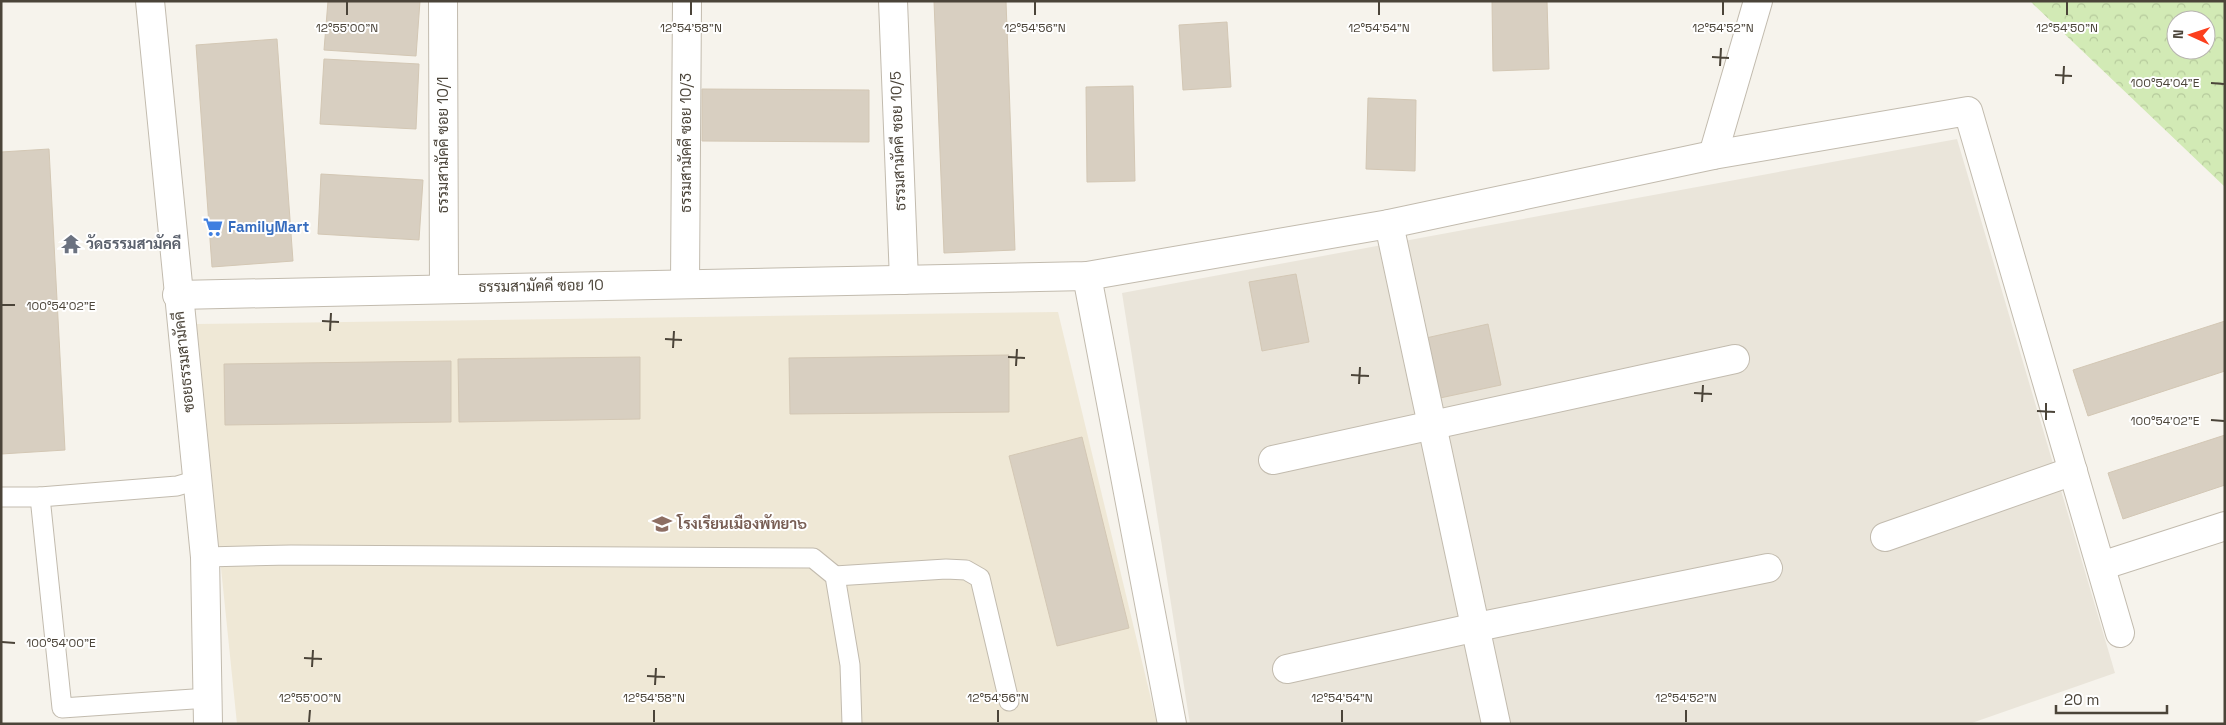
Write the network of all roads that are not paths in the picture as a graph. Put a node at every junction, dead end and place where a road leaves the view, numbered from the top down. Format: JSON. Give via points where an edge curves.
{"nodes":[{"id":1,"x":150,"y":1,"type":"edge"},
{"id":2,"x":443,"y":1,"type":"edge"},
{"id":3,"x":687,"y":1,"type":"edge"},
{"id":4,"x":893,"y":1,"type":"edge"},
{"id":5,"x":1758,"y":1,"type":"edge"},
{"id":6,"x":1712,"y":155,"type":"junction"},
{"id":7,"x":1389,"y":224,"type":"junction"},
{"id":8,"x":1087,"y":276,"type":"junction"},
{"id":9,"x":904,"y":280,"type":"junction"},
{"id":10,"x":685,"y":284,"type":"junction"},
{"id":11,"x":444,"y":288,"type":"junction"},
{"id":12,"x":178,"y":295,"type":"junction"},
{"id":13,"x":1735,"y":359,"type":"dead end"},
{"id":14,"x":1431,"y":427,"type":"junction"},
{"id":15,"x":1273,"y":460,"type":"dead end"},
{"id":16,"x":2073,"y":470,"type":"junction"},
{"id":17,"x":197,"y":480,"type":"junction"},
{"id":18,"x":1,"y":497,"type":"edge"},
{"id":19,"x":40,"y":497,"type":"junction"},
{"id":20,"x":2225,"y":526,"type":"edge"},
{"id":21,"x":1884,"y":537,"type":"dead end"},
{"id":22,"x":205,"y":557,"type":"junction"},
{"id":23,"x":2101,"y":566,"type":"junction"},
{"id":24,"x":1768,"y":568,"type":"dead end"},
{"id":25,"x":835,"y":576,"type":"junction"},
{"id":26,"x":1477,"y":627,"type":"junction"},
{"id":27,"x":2120,"y":633,"type":"dead end"},
{"id":28,"x":1287,"y":669,"type":"dead end"},
{"id":29,"x":1009,"y":701,"type":"dead end"},
{"id":30,"x":208,"y":711,"type":"edge"},
{"id":31,"x":63,"y":716,"type":"edge"},
{"id":32,"x":852,"y":724,"type":"edge"},
{"id":33,"x":1172,"y":724,"type":"edge"},
{"id":34,"x":1496,"y":724,"type":"edge"}],
"edges":[{"from":1,"to":12,"type":"street","name":"ซอยธรรมสามัคคี"},
{"from":2,"to":11,"type":"street","name":"ธรรมสามัคคี ซอย 10/1"},
{"from":3,"to":10,"type":"street","name":"ธรรมสามัคคี ซอย 10/3"},
{"from":4,"to":9,"type":"street","name":"ธรรมสามัคคี ซอย 10/5"},
{"from":5,"to":6,"type":"street"},
{"from":6,"to":7,"type":"street","name":"ธรรมสามัคคี ซอย 10"},
{"from":6,"to":16,"type":"street","name":"ธรรมสามัคคี ซอย 10","via":[[1968,112]]},
{"from":7,"to":8,"type":"street","name":"ธรรมสามัคคี ซอย 10"},
{"from":7,"to":14,"type":"street"},
{"from":8,"to":9,"type":"street","name":"ธรรมสามัคคี ซอย 10"},
{"from":8,"to":33,"type":"street"},
{"from":9,"to":10,"type":"street","name":"ธรรมสามัคคี ซอย 10"},
{"from":10,"to":11,"type":"street","name":"ธรรมสามัคคี ซอย 10"},
{"from":11,"to":12,"type":"street","name":"ธรรมสามัคคี ซอย 10"},
{"from":12,"to":17,"type":"street","name":"ซอยธรรมสามัคคี"},
{"from":13,"to":14,"type":"street"},
{"from":14,"to":15,"type":"street"},
{"from":14,"to":26,"type":"street"},
{"from":16,"to":21,"type":"street"},
{"from":16,"to":23,"type":"street"},
{"from":17,"to":19,"type":"lane","via":[[177,486]]},
{"from":17,"to":22,"type":"street","name":"ซอยธรรมสามัคคี"},
{"from":18,"to":19,"type":"lane"},
{"from":19,"to":31,"type":"lane"},
{"from":20,"to":23,"type":"street"},
{"from":22,"to":25,"type":"lane","via":[[813,558]]},
{"from":22,"to":30,"type":"street","name":"ซอยธรรมสามัคคี"},
{"from":23,"to":27,"type":"street"},
{"from":24,"to":26,"type":"street"},
{"from":25,"to":29,"type":"lane","via":[[946,569],[966,570],[980,578]]},
{"from":25,"to":32,"type":"lane","via":[[850,665]]},
{"from":26,"to":28,"type":"street"},
{"from":26,"to":34,"type":"street"},
{"from":30,"to":31,"type":"lane"}]}
